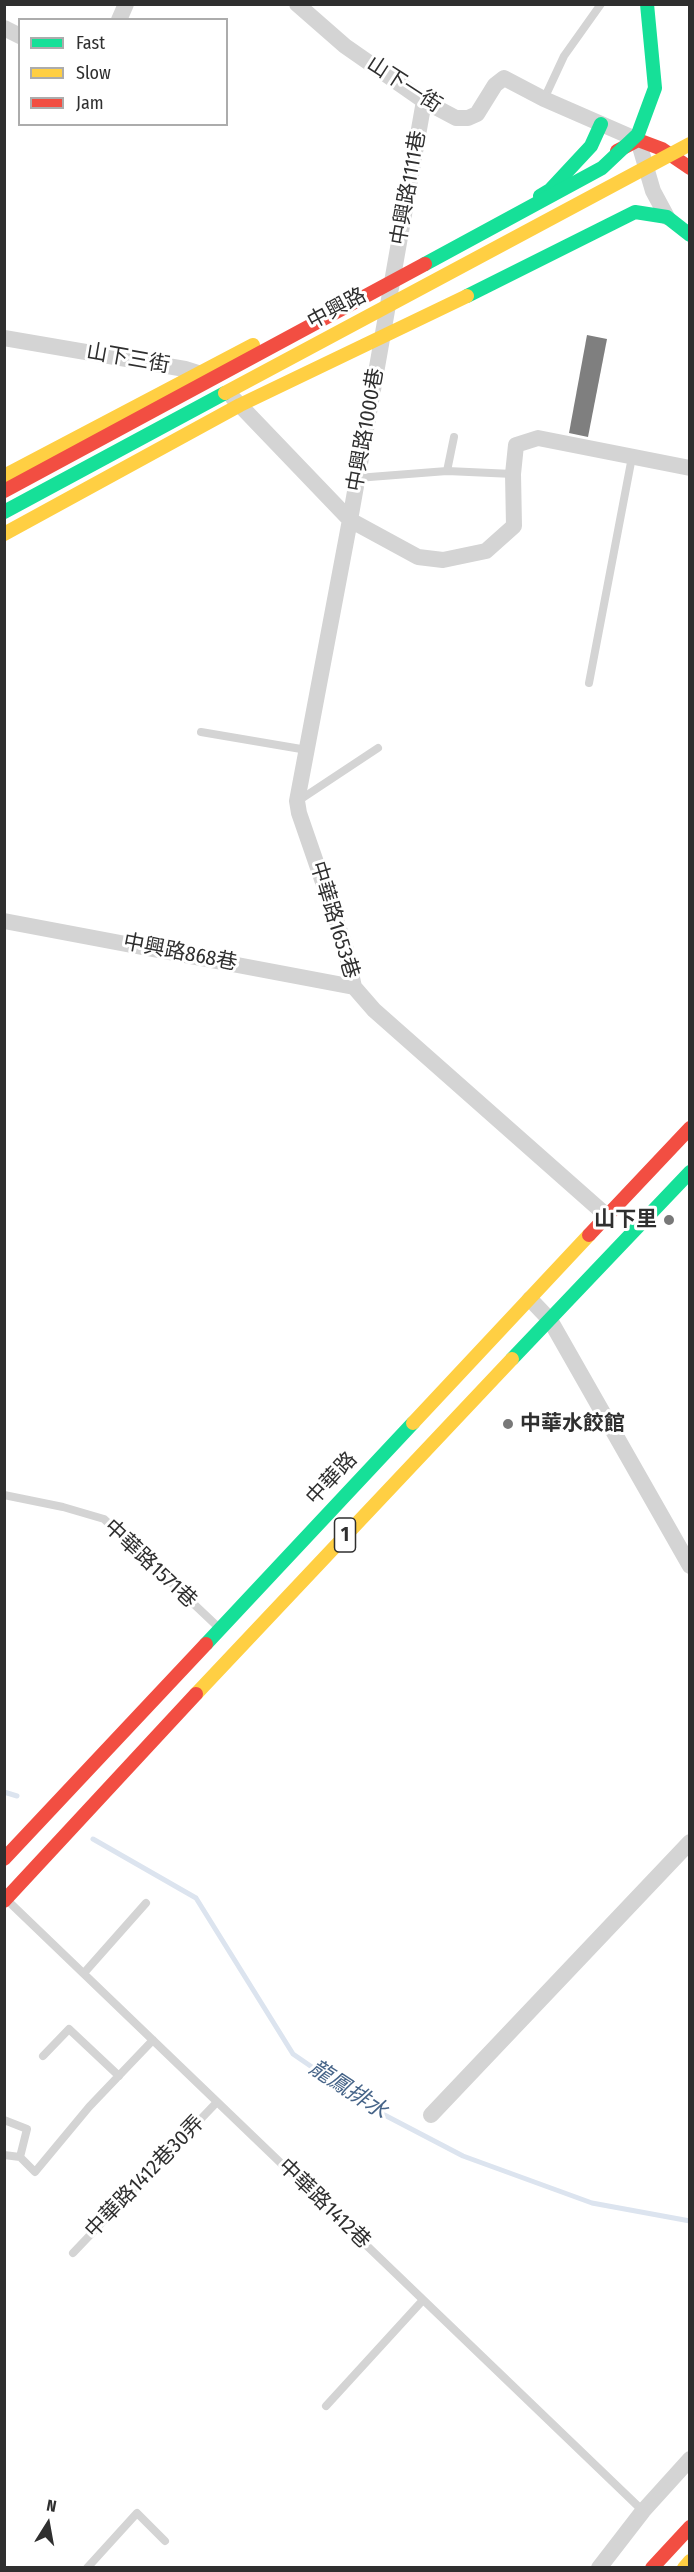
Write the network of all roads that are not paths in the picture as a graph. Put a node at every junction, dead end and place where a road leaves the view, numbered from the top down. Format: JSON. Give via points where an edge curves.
{"nodes":[{"id":1,"x":126,"y":4,"type":"edge"},
{"id":2,"x":297,"y":4,"type":"edge"},
{"id":3,"x":601,"y":4,"type":"edge"},
{"id":4,"x":647,"y":4,"type":"edge"},
{"id":5,"x":120,"y":18,"type":"edge"},
{"id":6,"x":4,"y":28,"type":"edge"},
{"id":7,"x":18,"y":35,"type":"edge"},
{"id":8,"x":544,"y":99,"type":"junction"},
{"id":9,"x":424,"y":101,"type":"junction"},
{"id":10,"x":601,"y":124,"type":"junction"},
{"id":11,"x":638,"y":140,"type":"junction"},
{"id":12,"x":690,"y":144,"type":"edge"},
{"id":13,"x":690,"y":168,"type":"edge"},
{"id":14,"x":550,"y":190,"type":"junction"},
{"id":15,"x":667,"y":217,"type":"junction"},
{"id":16,"x":690,"y":235,"type":"edge"},
{"id":17,"x":394,"y":276,"type":"junction"},
{"id":18,"x":4,"y":338,"type":"edge"},
{"id":19,"x":380,"y":339,"type":"junction"},
{"id":20,"x":199,"y":372,"type":"junction"},
{"id":21,"x":240,"y":405,"type":"junction"},
{"id":22,"x":454,"y":437,"type":"dead end"},
{"id":23,"x":632,"y":457,"type":"junction"},
{"id":24,"x":690,"y":468,"type":"edge"},
{"id":25,"x":447,"y":471,"type":"junction"},
{"id":26,"x":513,"y":474,"type":"junction"},
{"id":27,"x":4,"y":476,"type":"edge"},
{"id":28,"x":357,"y":478,"type":"junction"},
{"id":29,"x":4,"y":491,"type":"edge"},
{"id":30,"x":4,"y":512,"type":"edge"},
{"id":31,"x":350,"y":520,"type":"junction"},
{"id":32,"x":4,"y":534,"type":"edge"},
{"id":33,"x":589,"y":683,"type":"dead end"},
{"id":34,"x":201,"y":732,"type":"dead end"},
{"id":35,"x":378,"y":748,"type":"dead end"},
{"id":36,"x":307,"y":750,"type":"junction"},
{"id":37,"x":297,"y":801,"type":"junction"},
{"id":38,"x":4,"y":921,"type":"edge"},
{"id":39,"x":354,"y":987,"type":"junction"},
{"id":40,"x":690,"y":1128,"type":"edge"},
{"id":41,"x":690,"y":1172,"type":"edge"},
{"id":42,"x":618,"y":1225,"type":"junction"},
{"id":43,"x":530,"y":1299,"type":"junction"},
{"id":44,"x":550,"y":1320,"type":"junction"},
{"id":45,"x":4,"y":1496,"type":"edge"},
{"id":46,"x":690,"y":1566,"type":"edge"},
{"id":47,"x":220,"y":1629,"type":"junction"},
{"id":48,"x":690,"y":1842,"type":"edge"},
{"id":49,"x":4,"y":1859,"type":"edge"},
{"id":50,"x":5,"y":1899,"type":"edge"},
{"id":51,"x":146,"y":1903,"type":"dead end"},
{"id":52,"x":84,"y":1973,"type":"junction"},
{"id":53,"x":153,"y":2040,"type":"junction"},
{"id":54,"x":43,"y":2056,"type":"dead end"},
{"id":55,"x":119,"y":2076,"type":"junction"},
{"id":56,"x":217,"y":2102,"type":"junction"},
{"id":57,"x":431,"y":2115,"type":"dead end"},
{"id":58,"x":4,"y":2120,"type":"edge"},
{"id":59,"x":4,"y":2155,"type":"edge"},
{"id":60,"x":20,"y":2157,"type":"junction"},
{"id":61,"x":73,"y":2253,"type":"dead end"},
{"id":62,"x":423,"y":2300,"type":"junction"},
{"id":63,"x":326,"y":2406,"type":"dead end"},
{"id":64,"x":690,"y":2459,"type":"edge"},
{"id":65,"x":643,"y":2511,"type":"junction"},
{"id":66,"x":690,"y":2527,"type":"edge"},
{"id":67,"x":165,"y":2541,"type":"dead end"},
{"id":68,"x":690,"y":2561,"type":"edge"},
{"id":69,"x":87,"y":2568,"type":"edge"},
{"id":70,"x":599,"y":2568,"type":"edge"},
{"id":71,"x":652,"y":2568,"type":"edge"},
{"id":72,"x":684,"y":2568,"type":"edge"}],
"edges":[{"from":1,"to":5,"type":"street"},
{"from":2,"to":9,"type":"street","name":"山下一街","via":[[345,46]]},
{"from":3,"to":8,"type":"lane","via":[[564,56]]},
{"from":4,"to":29,"type":"main road","name":"中興路","bridge":true,"via":[[655,88],[638,134],[602,168]]},
{"from":6,"to":7,"type":"street"},
{"from":8,"to":9,"type":"street","name":"山下一街","via":[[504,78],[477,114],[468,118],[456,118]]},
{"from":8,"to":10,"type":"street","name":"山下一街"},
{"from":9,"to":17,"type":"street","name":"中興路1111巷"},
{"from":10,"to":11,"type":"street","name":"山下一街"},
{"from":10,"to":14,"type":"main road","name":"中興路","via":[[591,146]]},
{"from":11,"to":13,"type":"main road","name":"山下一街","via":[[662,149]]},
{"from":11,"to":14,"type":"main road","name":"中興路"},
{"from":11,"to":15,"type":"street","via":[[653,191]]},
{"from":12,"to":30,"type":"main road","name":"中興路","bridge":true},
{"from":14,"to":17,"type":"main road","name":"中興路"},
{"from":15,"to":16,"type":"main road"},
{"from":15,"to":19,"type":"main road","via":[[635,213]]},
{"from":17,"to":19,"type":"street","name":"中興路1111巷"},
{"from":17,"to":20,"type":"main road","name":"中興路"},
{"from":18,"to":20,"type":"street","name":"山下三街"},
{"from":19,"to":21,"type":"main road"},
{"from":19,"to":28,"type":"street","name":"中興路1000巷"},
{"from":20,"to":21,"type":"street","name":"山下三街","via":[[215,381]]},
{"from":20,"to":27,"type":"main road","name":"中興路"},
{"from":21,"to":31,"type":"street","name":"山下三街"},
{"from":21,"to":32,"type":"main road"},
{"from":22,"to":25,"type":"lane"},
{"from":23,"to":24,"type":"street"},
{"from":23,"to":26,"type":"street","name":"山下三街","via":[[538,438],[516,446]]},
{"from":23,"to":33,"type":"lane"},
{"from":25,"to":26,"type":"lane"},
{"from":25,"to":28,"type":"lane"},
{"from":26,"to":31,"type":"street","name":"山下三街","via":[[514,526],[486,551],[442,560],[418,557]]},
{"from":28,"to":31,"type":"street","name":"中興路1000巷"},
{"from":31,"to":36,"type":"street","name":"中華路1653巷"},
{"from":34,"to":36,"type":"lane"},
{"from":35,"to":37,"type":"lane"},
{"from":36,"to":37,"type":"street","name":"中華路1653巷"},
{"from":37,"to":39,"type":"street","name":"中華路1653巷","via":[[345,946]]},
{"from":38,"to":39,"type":"street","name":"中興路868巷"},
{"from":39,"to":42,"type":"street","name":"中華路1653巷","via":[[374,1010]]},
{"from":40,"to":42,"type":"main road","name":"中華路","number":"1"},
{"from":41,"to":42,"type":"main road","name":"中華路","number":"1"},
{"from":42,"to":43,"type":"main road","name":"中華路","number":"1"},
{"from":42,"to":44,"type":"main road","name":"中華路","number":"1"},
{"from":43,"to":44,"type":"street"},
{"from":43,"to":47,"type":"main road","name":"中華路","number":"1"},
{"from":44,"to":46,"type":"street"},
{"from":44,"to":50,"type":"main road","name":"中華路","number":"1"},
{"from":45,"to":47,"type":"lane","name":"中華路1571巷","via":[[104,1519]]},
{"from":47,"to":49,"type":"main road","name":"中華路","number":"1"},
{"from":48,"to":57,"type":"street"},
{"from":50,"to":52,"type":"lane","name":"中華路1412巷"},
{"from":51,"to":52,"type":"lane"},
{"from":52,"to":53,"type":"lane","name":"中華路1412巷"},
{"from":53,"to":55,"type":"lane"},
{"from":53,"to":56,"type":"lane","name":"中華路1412巷"},
{"from":54,"to":55,"type":"lane","via":[[69,2029]]},
{"from":55,"to":60,"type":"lane","via":[[35,2172]]},
{"from":56,"to":61,"type":"lane","name":"中華路1412巷30弄"},
{"from":56,"to":62,"type":"lane","name":"中華路1412巷"},
{"from":58,"to":60,"type":"lane","via":[[27,2129]]},
{"from":59,"to":60,"type":"lane"},
{"from":62,"to":63,"type":"lane"},
{"from":62,"to":65,"type":"lane","name":"中華路1412巷"},
{"from":64,"to":65,"type":"street"},
{"from":65,"to":70,"type":"street"},
{"from":66,"to":71,"type":"main road"},
{"from":67,"to":69,"type":"lane","via":[[137,2513]]},
{"from":68,"to":72,"type":"main road"}]}
